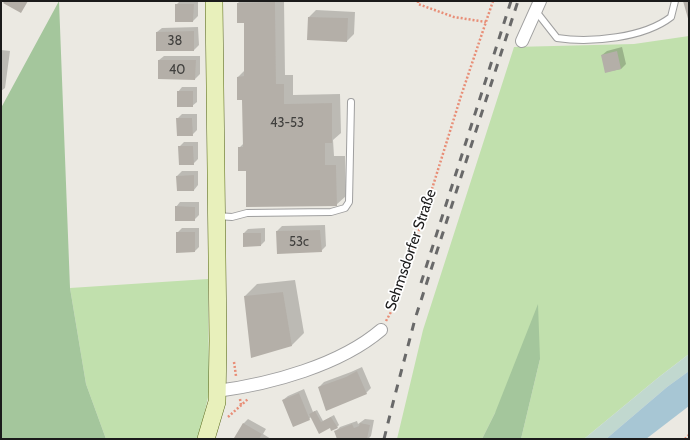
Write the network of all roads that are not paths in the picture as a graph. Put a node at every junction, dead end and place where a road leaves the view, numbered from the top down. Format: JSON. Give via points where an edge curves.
{"nodes":[{"id":1,"x":214,"y":1,"type":"edge"},
{"id":2,"x":675,"y":1,"type":"edge"},
{"id":3,"x":537,"y":6,"type":"edge"},
{"id":4,"x":522,"y":41,"type":"dead end"},
{"id":5,"x":351,"y":102,"type":"dead end"},
{"id":6,"x":217,"y":216,"type":"junction"},
{"id":7,"x":381,"y":330,"type":"road end"},
{"id":8,"x":218,"y":391,"type":"junction"},
{"id":9,"x":206,"y":439,"type":"edge"}],
"edges":[{"from":1,"to":6,"type":"main road"},
{"from":2,"to":3,"type":"lane","via":[[671,17],[662,24],[626,36],[574,40],[557,38]]},
{"from":3,"to":4,"type":"street"},
{"from":5,"to":6,"type":"lane","via":[[349,202],[345,208],[331,212]]},
{"from":6,"to":8,"type":"main road"},
{"from":7,"to":8,"type":"street","name":"Sehmsdorfer Straße","via":[[368,341],[304,371]]},
{"from":8,"to":9,"type":"main road"}]}
